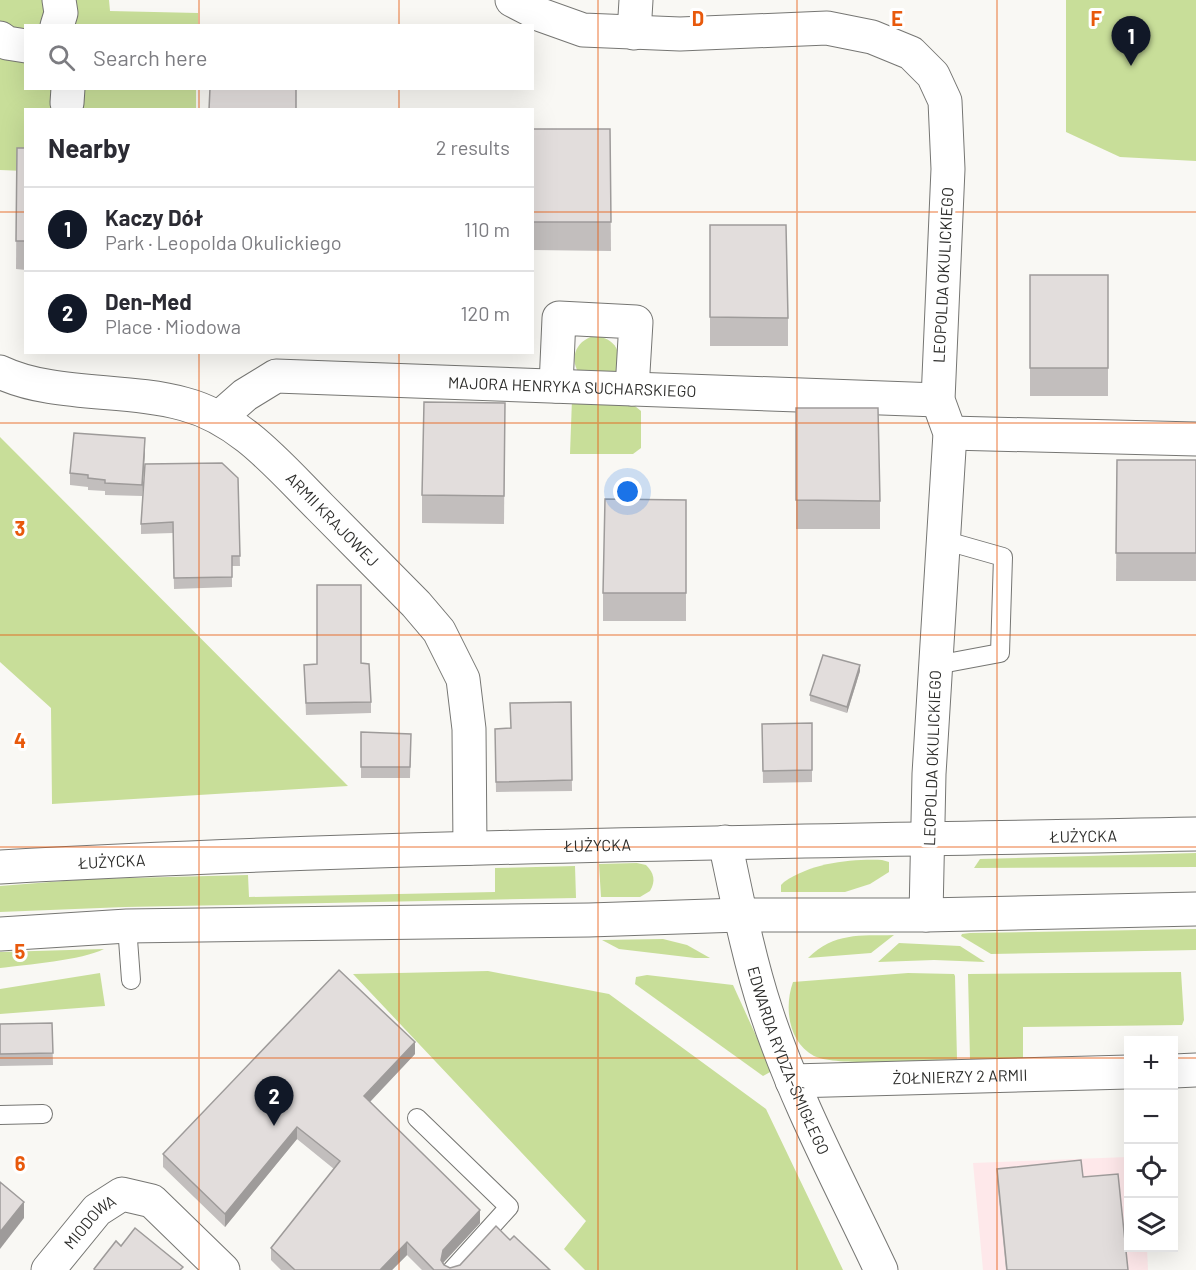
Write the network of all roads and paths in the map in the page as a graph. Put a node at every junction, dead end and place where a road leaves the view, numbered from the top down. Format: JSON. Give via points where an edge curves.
{"nodes":[{"id":1,"x":59,"y":0,"type":"edge"},
{"id":2,"x":512,"y":0,"type":"edge"},
{"id":3,"x":636,"y":0,"type":"edge"},
{"id":4,"x":58,"y":24,"type":"edge"},
{"id":5,"x":634,"y":33,"type":"junction"},
{"id":6,"x":0,"y":372,"type":"edge"},
{"id":7,"x":556,"y":386,"type":"junction"},
{"id":8,"x":632,"y":389,"type":"junction"},
{"id":9,"x":938,"y":400,"type":"junction"},
{"id":10,"x":220,"y":417,"type":"junction"},
{"id":11,"x":950,"y":433,"type":"junction"},
{"id":12,"x":1196,"y":439,"type":"edge"},
{"id":13,"x":943,"y":540,"type":"junction"},
{"id":14,"x":936,"y":664,"type":"junction"},
{"id":15,"x":1196,"y":834,"type":"edge"},
{"id":16,"x":928,"y":839,"type":"junction"},
{"id":17,"x":725,"y":842,"type":"junction"},
{"id":18,"x":454,"y":849,"type":"junction"},
{"id":19,"x":0,"y":867,"type":"edge"},
{"id":20,"x":1196,"y":909,"type":"edge"},
{"id":21,"x":740,"y":915,"type":"junction"},
{"id":22,"x":926,"y":915,"type":"junction"},
{"id":23,"x":127,"y":926,"type":"junction"},
{"id":24,"x":0,"y":934,"type":"edge"},
{"id":25,"x":131,"y":980,"type":"dead end"},
{"id":26,"x":1196,"y":1070,"type":"edge"},
{"id":27,"x":1178,"y":1071,"type":"edge"},
{"id":28,"x":1124,"y":1072,"type":"edge"},
{"id":29,"x":792,"y":1081,"type":"junction"},
{"id":30,"x":43,"y":1114,"type":"dead end"},
{"id":31,"x":0,"y":1115,"type":"edge"},
{"id":32,"x":417,"y":1118,"type":"dead end"},
{"id":33,"x":48,"y":1270,"type":"edge"},
{"id":34,"x":223,"y":1270,"type":"edge"},
{"id":35,"x":452,"y":1270,"type":"edge"},
{"id":36,"x":881,"y":1270,"type":"edge"}],
"edges":[{"from":1,"to":4,"type":"street"},
{"from":2,"to":5,"type":"street","name":"LEOPOLDA OKULICKIEGO","via":[[583,30]]},
{"from":3,"to":5,"type":"street"},
{"from":5,"to":9,"type":"street","name":"LEOPOLDA OKULICKIEGO","via":[[826,28],[872,37],[911,53],[933,75],[945,101],[948,169]]},
{"from":6,"to":10,"type":"street","name":"ARMII KRAJOWEJ","via":[[40,384],[184,404]]},
{"from":7,"to":8,"type":"street","name":"MAJORA HENRYKA SUCHARSKIEGO"},
{"from":7,"to":8,"type":"street","via":[[559,318],[636,322]]},
{"from":7,"to":10,"type":"street","name":"MAJORA HENRYKA SUCHARSKIEGO","via":[[276,376]]},
{"from":8,"to":9,"type":"street","name":"MAJORA HENRYKA SUCHARSKIEGO"},
{"from":9,"to":11,"type":"street","name":"LEOPOLDA OKULICKIEGO"},
{"from":10,"to":18,"type":"street","name":"ARMII KRAJOWEJ","via":[[256,444],[417,604],[439,631],[464,679],[469,729]]},
{"from":11,"to":12,"type":"street"},
{"from":11,"to":13,"type":"street","name":"LEOPOLDA OKULICKIEGO"},
{"from":13,"to":14,"type":"street","name":"LEOPOLDA OKULICKIEGO"},
{"from":13,"to":14,"type":"lane","via":[[1003,557],[1000,653]]},
{"from":14,"to":16,"type":"street","name":"LEOPOLDA OKULICKIEGO"},
{"from":15,"to":16,"type":"street","name":"ŁUŻYCKA"},
{"from":16,"to":17,"type":"street","name":"ŁUŻYCKA"},
{"from":16,"to":22,"type":"street","name":"LEOPOLDA OKULICKIEGO"},
{"from":17,"to":18,"type":"street","name":"ŁUŻYCKA"},
{"from":17,"to":21,"type":"street","name":"EDWARDA RYDZA-ŚMIGŁEGO"},
{"from":18,"to":19,"type":"street","name":"ŁUŻYCKA"},
{"from":20,"to":22,"type":"street"},
{"from":21,"to":22,"type":"street"},
{"from":21,"to":23,"type":"street"},
{"from":21,"to":29,"type":"street","name":"EDWARDA RYDZA-ŚMIGŁEGO","via":[[756,979]]},
{"from":23,"to":24,"type":"street"},
{"from":23,"to":25,"type":"lane"},
{"from":26,"to":27,"type":"street"},
{"from":28,"to":29,"type":"street","name":"ŻOŁNIERZY 2 ARMII"},
{"from":29,"to":36,"type":"street","name":"EDWARDA RYDZA-ŚMIGŁEGO"},
{"from":30,"to":31,"type":"lane"},
{"from":32,"to":35,"type":"lane","via":[[509,1208]]},
{"from":33,"to":34,"type":"street","name":"MIODOWA","via":[[97,1210],[122,1194],[152,1201]]}]}
